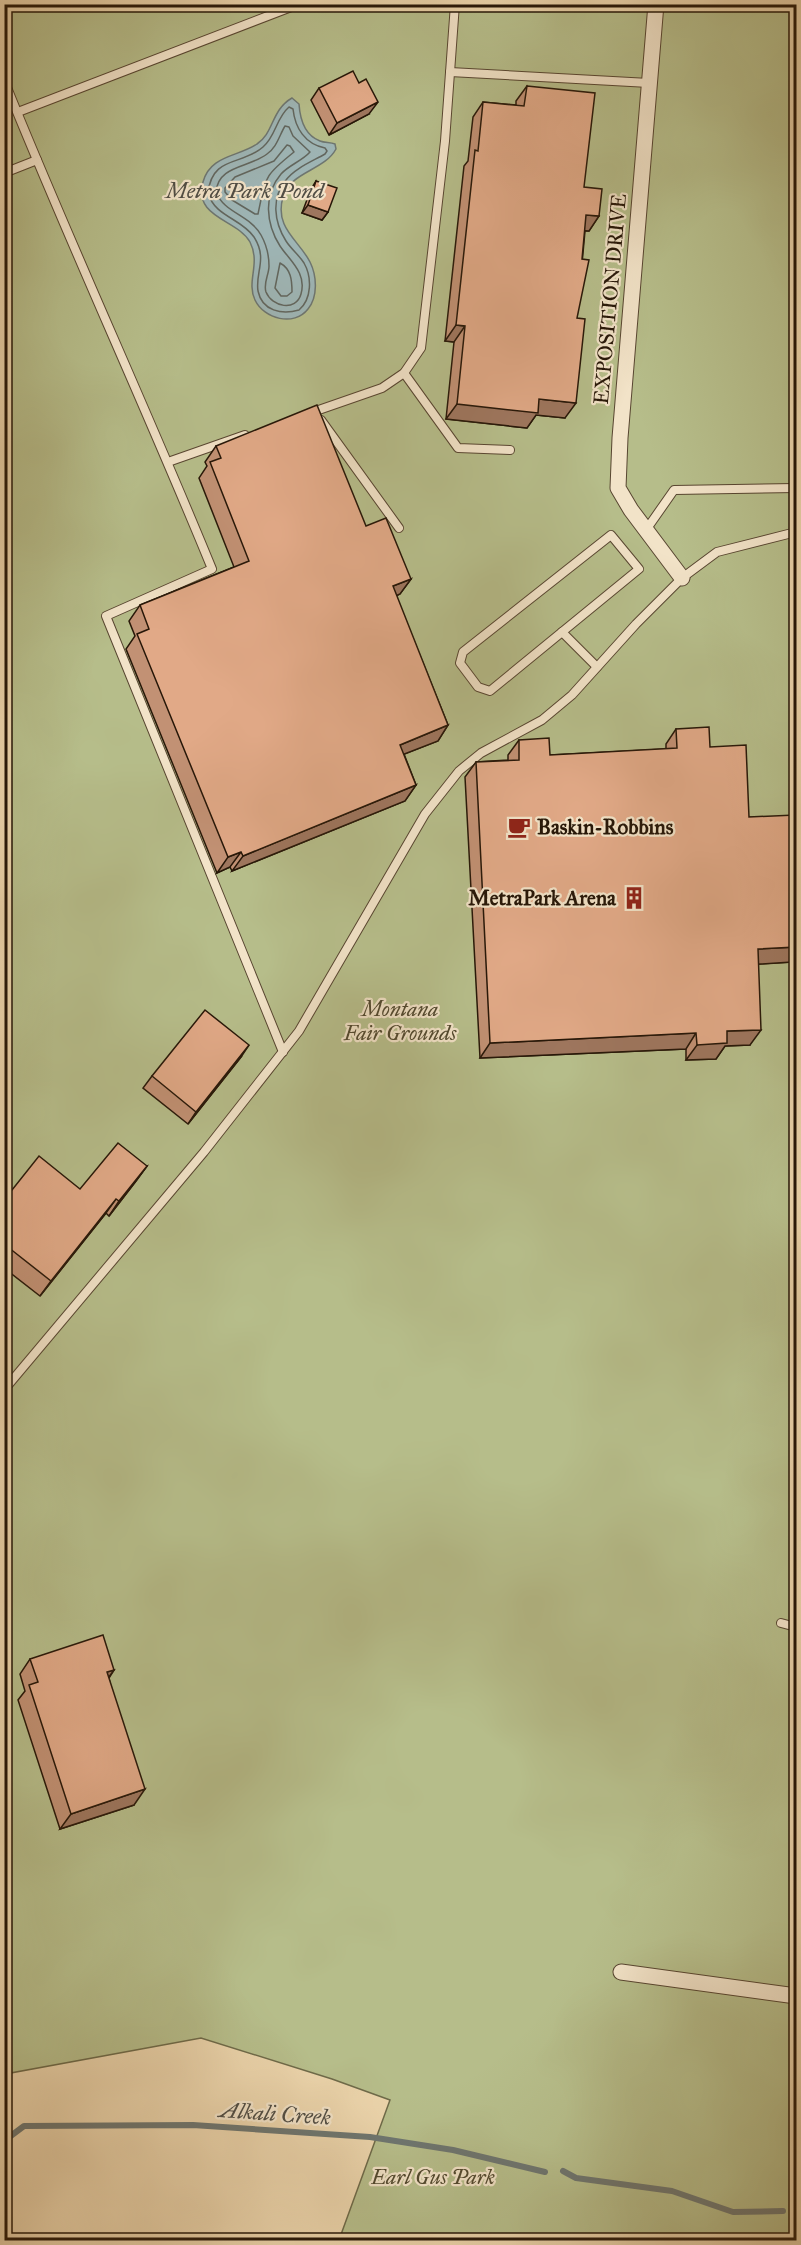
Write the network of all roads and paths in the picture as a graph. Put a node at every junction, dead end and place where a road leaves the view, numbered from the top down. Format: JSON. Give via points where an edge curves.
{"nodes":[{"id":1,"x":299,"y":4,"type":"edge"},
{"id":2,"x":455,"y":4,"type":"edge"},
{"id":3,"x":656,"y":4,"type":"edge"},
{"id":4,"x":450,"y":72,"type":"junction"},
{"id":5,"x":4,"y":80,"type":"edge"},
{"id":6,"x":649,"y":82,"type":"junction"},
{"id":7,"x":18,"y":112,"type":"junction"},
{"id":8,"x":37,"y":160,"type":"junction"},
{"id":9,"x":4,"y":173,"type":"edge"},
{"id":10,"x":404,"y":373,"type":"junction"},
{"id":11,"x":315,"y":411,"type":"junction"},
{"id":12,"x":304,"y":415,"type":"edge"},
{"id":13,"x":259,"y":430,"type":"edge"},
{"id":14,"x":510,"y":450,"type":"dead end"},
{"id":15,"x":168,"y":462,"type":"junction"},
{"id":16,"x":796,"y":488,"type":"edge"},
{"id":17,"x":399,"y":528,"type":"dead end"},
{"id":18,"x":646,"y":530,"type":"junction"},
{"id":19,"x":795,"y":532,"type":"edge"},
{"id":20,"x":682,"y":578,"type":"junction"},
{"id":21,"x":562,"y":632,"type":"junction"},
{"id":22,"x":597,"y":667,"type":"junction"},
{"id":23,"x":283,"y":1052,"type":"junction"},
{"id":24,"x":4,"y":1390,"type":"edge"},
{"id":25,"x":781,"y":1623,"type":"dead end"},
{"id":26,"x":796,"y":1627,"type":"edge"},
{"id":27,"x":621,"y":1972,"type":"dead end"},
{"id":28,"x":796,"y":1996,"type":"edge"}],
"edges":[{"from":1,"to":7,"type":"lane"},
{"from":2,"to":4,"type":"lane"},
{"from":3,"to":6,"type":"street","name":"EXPOSITION DRIVE"},
{"from":4,"to":6,"type":"lane"},
{"from":4,"to":10,"type":"lane","via":[[446,141],[421,348]]},
{"from":5,"to":7,"type":"lane"},
{"from":6,"to":18,"type":"street","name":"EXPOSITION DRIVE","via":[[618,488]]},
{"from":7,"to":8,"type":"lane"},
{"from":8,"to":9,"type":"lane"},
{"from":8,"to":15,"type":"lane"},
{"from":10,"to":11,"type":"lane","via":[[382,388]]},
{"from":10,"to":14,"type":"lane","via":[[458,448]]},
{"from":11,"to":12,"type":"lane"},
{"from":11,"to":17,"type":"lane"},
{"from":13,"to":15,"type":"lane"},
{"from":15,"to":23,"type":"lane","via":[[212,569],[106,616]]},
{"from":16,"to":18,"type":"lane","via":[[674,490]]},
{"from":16,"to":19,"type":"lane"},
{"from":18,"to":20,"type":"street","name":"EXPOSITION DRIVE"},
{"from":19,"to":20,"type":"lane","via":[[717,552]]},
{"from":20,"to":22,"type":"lane"},
{"from":21,"to":21,"type":"lane","via":[[639,569],[611,535],[464,652],[460,663],[478,687],[490,691]]},
{"from":21,"to":22,"type":"lane"},
{"from":22,"to":23,"type":"lane","via":[[542,720],[482,753],[459,771],[424,814]]},
{"from":23,"to":24,"type":"lane"},
{"from":25,"to":26,"type":"lane"},
{"from":27,"to":28,"type":"street"}]}
